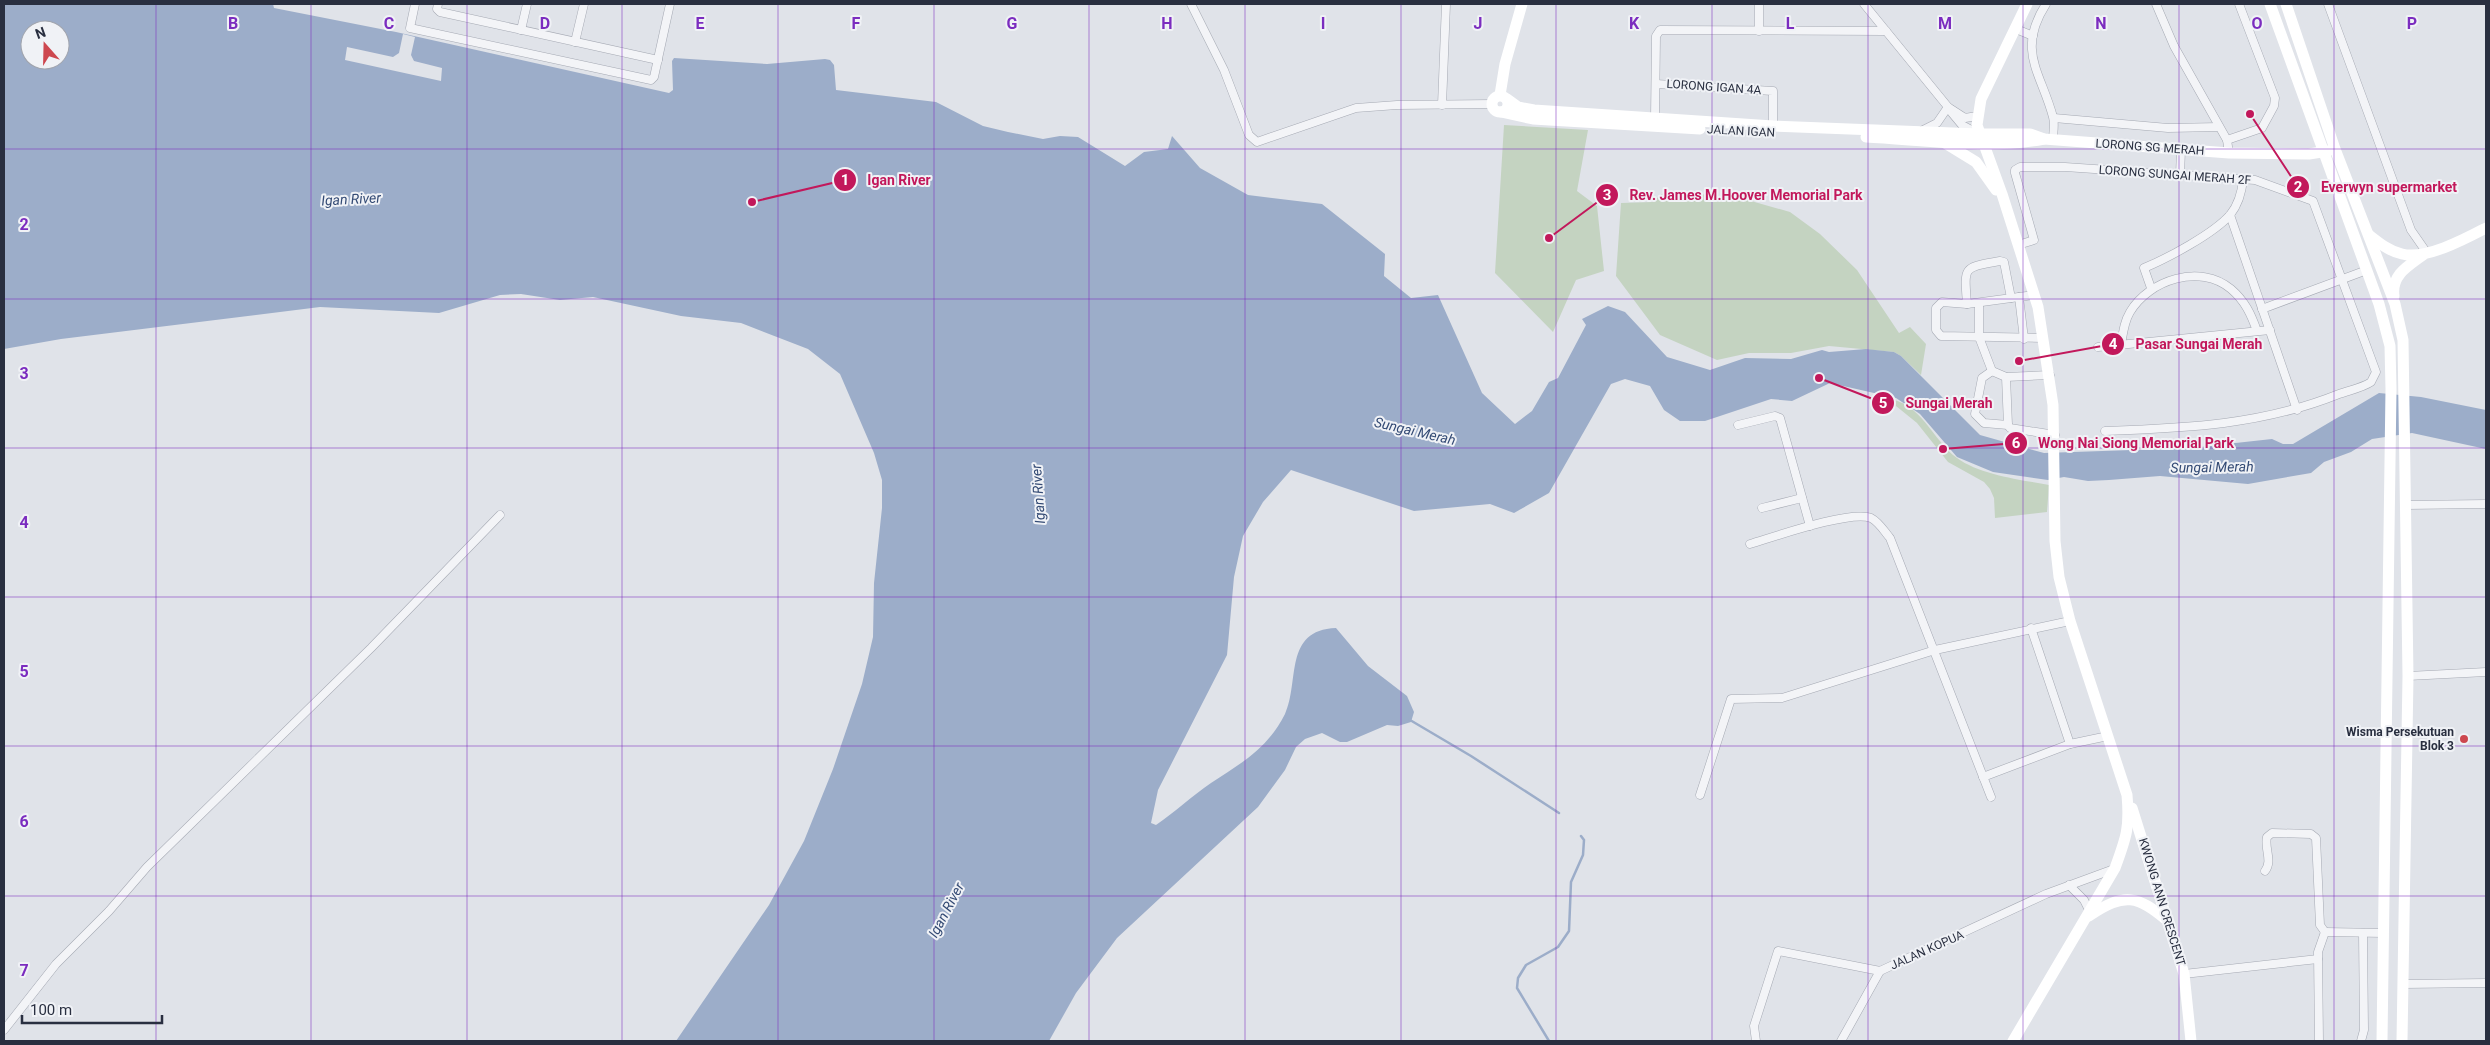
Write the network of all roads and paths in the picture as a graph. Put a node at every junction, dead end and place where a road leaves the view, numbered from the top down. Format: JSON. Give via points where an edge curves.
{"nodes":[{"id":1,"x":415,"y":4,"type":"edge"},
{"id":2,"x":438,"y":4,"type":"edge"},
{"id":3,"x":527,"y":4,"type":"edge"},
{"id":4,"x":584,"y":4,"type":"edge"},
{"id":5,"x":670,"y":4,"type":"edge"},
{"id":6,"x":1191,"y":4,"type":"edge"},
{"id":7,"x":1446,"y":4,"type":"edge"},
{"id":8,"x":1522,"y":4,"type":"edge"},
{"id":9,"x":1759,"y":4,"type":"edge"},
{"id":10,"x":1864,"y":4,"type":"edge"},
{"id":11,"x":2027,"y":4,"type":"edge"},
{"id":12,"x":2046,"y":4,"type":"edge"},
{"id":13,"x":2156,"y":4,"type":"edge"},
{"id":14,"x":2239,"y":4,"type":"edge"},
{"id":15,"x":2270,"y":4,"type":"edge"},
{"id":16,"x":2286,"y":4,"type":"edge"},
{"id":17,"x":2328,"y":4,"type":"edge"},
{"id":18,"x":2016,"y":29,"type":"junction"},
{"id":19,"x":521,"y":30,"type":"junction"},
{"id":20,"x":1758,"y":31,"type":"junction"},
{"id":21,"x":1886,"y":31,"type":"junction"},
{"id":22,"x":2033,"y":36,"type":"junction"},
{"id":23,"x":575,"y":42,"type":"junction"},
{"id":24,"x":658,"y":60,"type":"junction"},
{"id":25,"x":1656,"y":84,"type":"junction"},
{"id":26,"x":1504,"y":97,"type":"junction"},
{"id":27,"x":1492,"y":104,"type":"junction"},
{"id":28,"x":1442,"y":105,"type":"junction"},
{"id":29,"x":1948,"y":107,"type":"junction"},
{"id":30,"x":1501,"y":112,"type":"junction"},
{"id":31,"x":1977,"y":116,"type":"junction"},
{"id":32,"x":1655,"y":118,"type":"junction"},
{"id":33,"x":2054,"y":118,"type":"junction"},
{"id":34,"x":1772,"y":126,"type":"junction"},
{"id":35,"x":2219,"y":128,"type":"junction"},
{"id":36,"x":1917,"y":132,"type":"junction"},
{"id":37,"x":1981,"y":139,"type":"junction"},
{"id":38,"x":2048,"y":140,"type":"junction"},
{"id":39,"x":2227,"y":140,"type":"junction"},
{"id":40,"x":1940,"y":141,"type":"junction"},
{"id":41,"x":2012,"y":142,"type":"junction"},
{"id":42,"x":2335,"y":149,"type":"junction"},
{"id":43,"x":2181,"y":150,"type":"junction"},
{"id":44,"x":2229,"y":153,"type":"junction"},
{"id":45,"x":2322,"y":153,"type":"junction"},
{"id":46,"x":1994,"y":171,"type":"junction"},
{"id":47,"x":2180,"y":175,"type":"junction"},
{"id":48,"x":2243,"y":179,"type":"junction"},
{"id":49,"x":2005,"y":204,"type":"junction"},
{"id":50,"x":2230,"y":215,"type":"junction"},
{"id":51,"x":2486,"y":228,"type":"edge"},
{"id":52,"x":2369,"y":235,"type":"junction"},
{"id":53,"x":2018,"y":246,"type":"junction"},
{"id":54,"x":2426,"y":253,"type":"junction"},
{"id":55,"x":2367,"y":270,"type":"junction"},
{"id":56,"x":2342,"y":279,"type":"junction"},
{"id":57,"x":2151,"y":288,"type":"junction"},
{"id":58,"x":2034,"y":295,"type":"junction"},
{"id":59,"x":2015,"y":297,"type":"junction"},
{"id":60,"x":1979,"y":303,"type":"junction"},
{"id":61,"x":1967,"y":304,"type":"junction"},
{"id":62,"x":2395,"y":304,"type":"junction"},
{"id":63,"x":2262,"y":309,"type":"junction"},
{"id":64,"x":2270,"y":330,"type":"junction"},
{"id":65,"x":2257,"y":331,"type":"junction"},
{"id":66,"x":1978,"y":337,"type":"junction"},
{"id":67,"x":2043,"y":338,"type":"junction"},
{"id":68,"x":2024,"y":339,"type":"junction"},
{"id":69,"x":2121,"y":345,"type":"junction"},
{"id":70,"x":2098,"y":347,"type":"dead end"},
{"id":71,"x":1992,"y":371,"type":"junction"},
{"id":72,"x":2050,"y":375,"type":"junction"},
{"id":73,"x":2006,"y":377,"type":"junction"},
{"id":74,"x":2298,"y":410,"type":"junction"},
{"id":75,"x":1738,"y":425,"type":"dead end"},
{"id":76,"x":2008,"y":425,"type":"junction"},
{"id":77,"x":2105,"y":430,"type":"dead end"},
{"id":78,"x":2055,"y":434,"type":"junction"},
{"id":79,"x":1802,"y":498,"type":"junction"},
{"id":80,"x":2486,"y":504,"type":"edge"},
{"id":81,"x":2406,"y":505,"type":"junction"},
{"id":82,"x":1762,"y":508,"type":"dead end"},
{"id":83,"x":500,"y":515,"type":"dead end"},
{"id":84,"x":1810,"y":526,"type":"junction"},
{"id":85,"x":1750,"y":544,"type":"dead end"},
{"id":86,"x":2070,"y":621,"type":"junction"},
{"id":87,"x":2031,"y":628,"type":"junction"},
{"id":88,"x":1935,"y":650,"type":"junction"},
{"id":89,"x":2486,"y":672,"type":"edge"},
{"id":90,"x":2408,"y":676,"type":"junction"},
{"id":91,"x":2108,"y":736,"type":"junction"},
{"id":92,"x":2070,"y":744,"type":"junction"},
{"id":93,"x":1984,"y":777,"type":"junction"},
{"id":94,"x":1700,"y":795,"type":"dead end"},
{"id":95,"x":2127,"y":795,"type":"junction"},
{"id":96,"x":1991,"y":797,"type":"dead end"},
{"id":97,"x":2115,"y":868,"type":"junction"},
{"id":98,"x":2265,"y":871,"type":"dead end"},
{"id":99,"x":2069,"y":885,"type":"junction"},
{"id":100,"x":2087,"y":915,"type":"junction"},
{"id":101,"x":2170,"y":923,"type":"junction"},
{"id":102,"x":2325,"y":932,"type":"junction"},
{"id":103,"x":2363,"y":933,"type":"junction"},
{"id":104,"x":2384,"y":933,"type":"junction"},
{"id":105,"x":2318,"y":959,"type":"junction"},
{"id":106,"x":1880,"y":971,"type":"junction"},
{"id":107,"x":2184,"y":974,"type":"junction"},
{"id":108,"x":2486,"y":983,"type":"edge"},
{"id":109,"x":2404,"y":984,"type":"junction"},
{"id":110,"x":4,"y":1030,"type":"edge"},
{"id":111,"x":1756,"y":1041,"type":"edge"},
{"id":112,"x":1840,"y":1041,"type":"edge"},
{"id":113,"x":2013,"y":1041,"type":"edge"},
{"id":114,"x":2191,"y":1041,"type":"edge"},
{"id":115,"x":2319,"y":1041,"type":"edge"},
{"id":116,"x":2361,"y":1041,"type":"edge"},
{"id":117,"x":2382,"y":1041,"type":"edge"},
{"id":118,"x":2402,"y":1041,"type":"edge"}],
"edges":[{"from":1,"to":24,"type":"street","via":[[410,28],[648,80],[654,78]]},
{"from":2,"to":19,"type":"street","via":[[440,12]]},
{"from":3,"to":19,"type":"street"},
{"from":4,"to":23,"type":"street"},
{"from":5,"to":24,"type":"street"},
{"from":6,"to":28,"type":"street","via":[[1224,70],[1249,134],[1257,142],[1356,108]]},
{"from":7,"to":28,"type":"street"},
{"from":8,"to":26,"type":"main road","via":[[1505,64]]},
{"from":9,"to":20,"type":"street"},
{"from":10,"to":21,"type":"street"},
{"from":11,"to":18,"type":"main road"},
{"from":12,"to":22,"type":"street"},
{"from":13,"to":35,"type":"street","via":[[2174,46]]},
{"from":14,"to":39,"type":"street","via":[[2275,98],[2262,128]]},
{"from":15,"to":45,"type":"main road"},
{"from":16,"to":42,"type":"main road"},
{"from":17,"to":54,"type":"street","via":[[2411,230]]},
{"from":18,"to":22,"type":"street"},
{"from":18,"to":31,"type":"main road","via":[[1981,99]]},
{"from":19,"to":23,"type":"street"},
{"from":20,"to":21,"type":"street"},
{"from":20,"to":25,"type":"street","via":[[1660,30],[1656,36]]},
{"from":21,"to":29,"type":"street"},
{"from":22,"to":33,"type":"street","via":[[2031,56]]},
{"from":23,"to":24,"type":"street"},
{"from":25,"to":32,"type":"street"},
{"from":25,"to":34,"type":"street","name":"LORONG IGAN 4A","via":[[1773,91]]},
{"from":26,"to":27,"type":"main road","via":[[1495,97]]},
{"from":26,"to":30,"type":"main road","via":[[1508,108]]},
{"from":26,"to":32,"type":"main road","name":"JALAN IGAN","via":[[1518,106],[1534,110]]},
{"from":27,"to":28,"type":"street"},
{"from":27,"to":30,"type":"main road"},
{"from":29,"to":31,"type":"street","via":[[1966,118]]},
{"from":29,"to":36,"type":"street","via":[[1937,123]]},
{"from":29,"to":37,"type":"street","via":[[1962,125]]},
{"from":30,"to":40,"type":"main road","name":"JALAN IGAN","via":[[1533,119]]},
{"from":31,"to":37,"type":"main road","name":"KWONG ANN CRESCENT"},
{"from":32,"to":34,"type":"main road","name":"JALAN IGAN"},
{"from":33,"to":35,"type":"street","via":[[2168,128]]},
{"from":33,"to":38,"type":"street"},
{"from":34,"to":36,"type":"main road","name":"JALAN IGAN"},
{"from":35,"to":39,"type":"street"},
{"from":36,"to":37,"type":"main road","name":"JALAN IGAN"},
{"from":37,"to":38,"type":"main road","name":"LORONG SG MERAH","via":[[2030,134]]},
{"from":37,"to":40,"type":"main road","name":"JALAN IGAN"},
{"from":37,"to":41,"type":"main road"},
{"from":37,"to":46,"type":"main road","name":"KWONG ANN CRESCENT"},
{"from":38,"to":41,"type":"main road"},
{"from":38,"to":43,"type":"main road","name":"LORONG SG MERAH"},
{"from":39,"to":44,"type":"street"},
{"from":40,"to":49,"type":"main road","via":[[1976,162]]},
{"from":41,"to":46,"type":"main road","via":[[1999,151]]},
{"from":42,"to":45,"type":"main road","name":"LORONG SG MERAH"},
{"from":42,"to":52,"type":"main road"},
{"from":43,"to":44,"type":"main road","name":"LORONG SG MERAH"},
{"from":43,"to":47,"type":"street"},
{"from":44,"to":45,"type":"main road","name":"LORONG SG MERAH"},
{"from":45,"to":55,"type":"main road"},
{"from":46,"to":49,"type":"main road","name":"KWONG ANN CRESCENT"},
{"from":47,"to":48,"type":"street","name":"LORONG SUNGAI MERAH 2F"},
{"from":47,"to":53,"type":"street","name":"LORONG SUNGAI MERAH 2F","via":[[2018,168],[2015,173],[2034,240]]},
{"from":48,"to":50,"type":"street","via":[[2239,198]]},
{"from":48,"to":56,"type":"street","name":"LORONG SUNGAI MERAH 2F","via":[[2258,181],[2313,201]]},
{"from":49,"to":53,"type":"main road","name":"KWONG ANN CRESCENT"},
{"from":50,"to":57,"type":"street","via":[[2175,253],[2144,268]]},
{"from":50,"to":63,"type":"street"},
{"from":51,"to":54,"type":"main road"},
{"from":52,"to":54,"type":"main road","via":[[2385,248],[2400,254]]},
{"from":52,"to":62,"type":"main road"},
{"from":53,"to":58,"type":"main road","name":"KWONG ANN CRESCENT"},
{"from":54,"to":62,"type":"main road","via":[[2403,269],[2396,280],[2393,289]]},
{"from":55,"to":56,"type":"street"},
{"from":55,"to":104,"type":"main road","via":[[2390,346]]},
{"from":56,"to":63,"type":"street"},
{"from":56,"to":74,"type":"street","name":"LORONG SUNGAI MERAH 2F","via":[[2376,372],[2375,377],[2368,384]]},
{"from":57,"to":65,"type":"street","via":[[2180,278],[2215,281],[2240,298],[2249,310]]},
{"from":57,"to":69,"type":"street","via":[[2130,312]]},
{"from":58,"to":59,"type":"street"},
{"from":58,"to":67,"type":"main road","name":"KWONG ANN CRESCENT"},
{"from":59,"to":60,"type":"street"},
{"from":59,"to":61,"type":"street","via":[[2004,262],[2000,261],[1968,270],[1965,275]]},
{"from":59,"to":68,"type":"street"},
{"from":60,"to":61,"type":"street"},
{"from":60,"to":66,"type":"street"},
{"from":61,"to":66,"type":"street","via":[[1939,304],[1936,308],[1936,330],[1941,336]]},
{"from":62,"to":81,"type":"main road","via":[[2403,340]]},
{"from":63,"to":64,"type":"street"},
{"from":64,"to":65,"type":"street"},
{"from":64,"to":74,"type":"street"},
{"from":65,"to":69,"type":"street"},
{"from":66,"to":68,"type":"street"},
{"from":66,"to":71,"type":"street"},
{"from":67,"to":68,"type":"street"},
{"from":67,"to":72,"type":"main road","name":"KWONG ANN CRESCENT"},
{"from":69,"to":70,"type":"street"},
{"from":71,"to":73,"type":"street"},
{"from":71,"to":76,"type":"street","via":[[1982,378],[1975,414],[1984,423]]},
{"from":72,"to":73,"type":"street"},
{"from":72,"to":78,"type":"main road","name":"KWONG ANN CRESCENT"},
{"from":73,"to":76,"type":"street"},
{"from":74,"to":77,"type":"street","via":[[2207,425]]},
{"from":75,"to":79,"type":"street","via":[[1775,416],[1780,418]]},
{"from":76,"to":78,"type":"street"},
{"from":78,"to":86,"type":"main road","name":"KWONG ANN CRESCENT","via":[[2056,558]]},
{"from":79,"to":82,"type":"street"},
{"from":79,"to":84,"type":"street"},
{"from":80,"to":81,"type":"street"},
{"from":81,"to":90,"type":"main road"},
{"from":83,"to":110,"type":"street","via":[[371,648],[147,867],[56,964]]},
{"from":84,"to":85,"type":"street"},
{"from":84,"to":88,"type":"street","via":[[1860,515],[1878,523],[1890,538]]},
{"from":86,"to":87,"type":"street"},
{"from":86,"to":91,"type":"main road","name":"KWONG ANN CRESCENT"},
{"from":87,"to":88,"type":"street"},
{"from":87,"to":92,"type":"street"},
{"from":88,"to":93,"type":"street"},
{"from":88,"to":94,"type":"street","via":[[1782,698],[1731,699]]},
{"from":89,"to":90,"type":"street"},
{"from":90,"to":109,"type":"main road","via":[[2404,779]]},
{"from":91,"to":92,"type":"street"},
{"from":91,"to":95,"type":"main road","name":"KWONG ANN CRESCENT"},
{"from":92,"to":93,"type":"street"},
{"from":93,"to":96,"type":"street"},
{"from":95,"to":97,"type":"main road","via":[[2128,833]]},
{"from":95,"to":101,"type":"main road","name":"KWONG ANN CRESCENT"},
{"from":97,"to":99,"type":"street","name":"JALAN KOPUA"},
{"from":97,"to":100,"type":"main road"},
{"from":98,"to":102,"type":"street","via":[[2270,861],[2265,845],[2267,836],[2311,834],[2316,838],[2320,925]]},
{"from":99,"to":100,"type":"street","via":[[2084,900]]},
{"from":99,"to":106,"type":"street","name":"JALAN KOPUA"},
{"from":100,"to":101,"type":"main road","via":[[2118,901],[2141,901]]},
{"from":100,"to":113,"type":"main road"},
{"from":101,"to":107,"type":"main road","name":"KWONG ANN CRESCENT"},
{"from":102,"to":103,"type":"street"},
{"from":102,"to":105,"type":"street"},
{"from":103,"to":104,"type":"street"},
{"from":103,"to":116,"type":"street","via":[[2364,1030]]},
{"from":104,"to":117,"type":"main road"},
{"from":105,"to":107,"type":"street"},
{"from":105,"to":115,"type":"street"},
{"from":106,"to":111,"type":"street","name":"JALAN KOPUA","via":[[1778,951],[1754,1026]]},
{"from":106,"to":112,"type":"street"},
{"from":107,"to":114,"type":"main road","name":"KWONG ANN CRESCENT"},
{"from":108,"to":109,"type":"street"},
{"from":109,"to":118,"type":"main road"}]}
